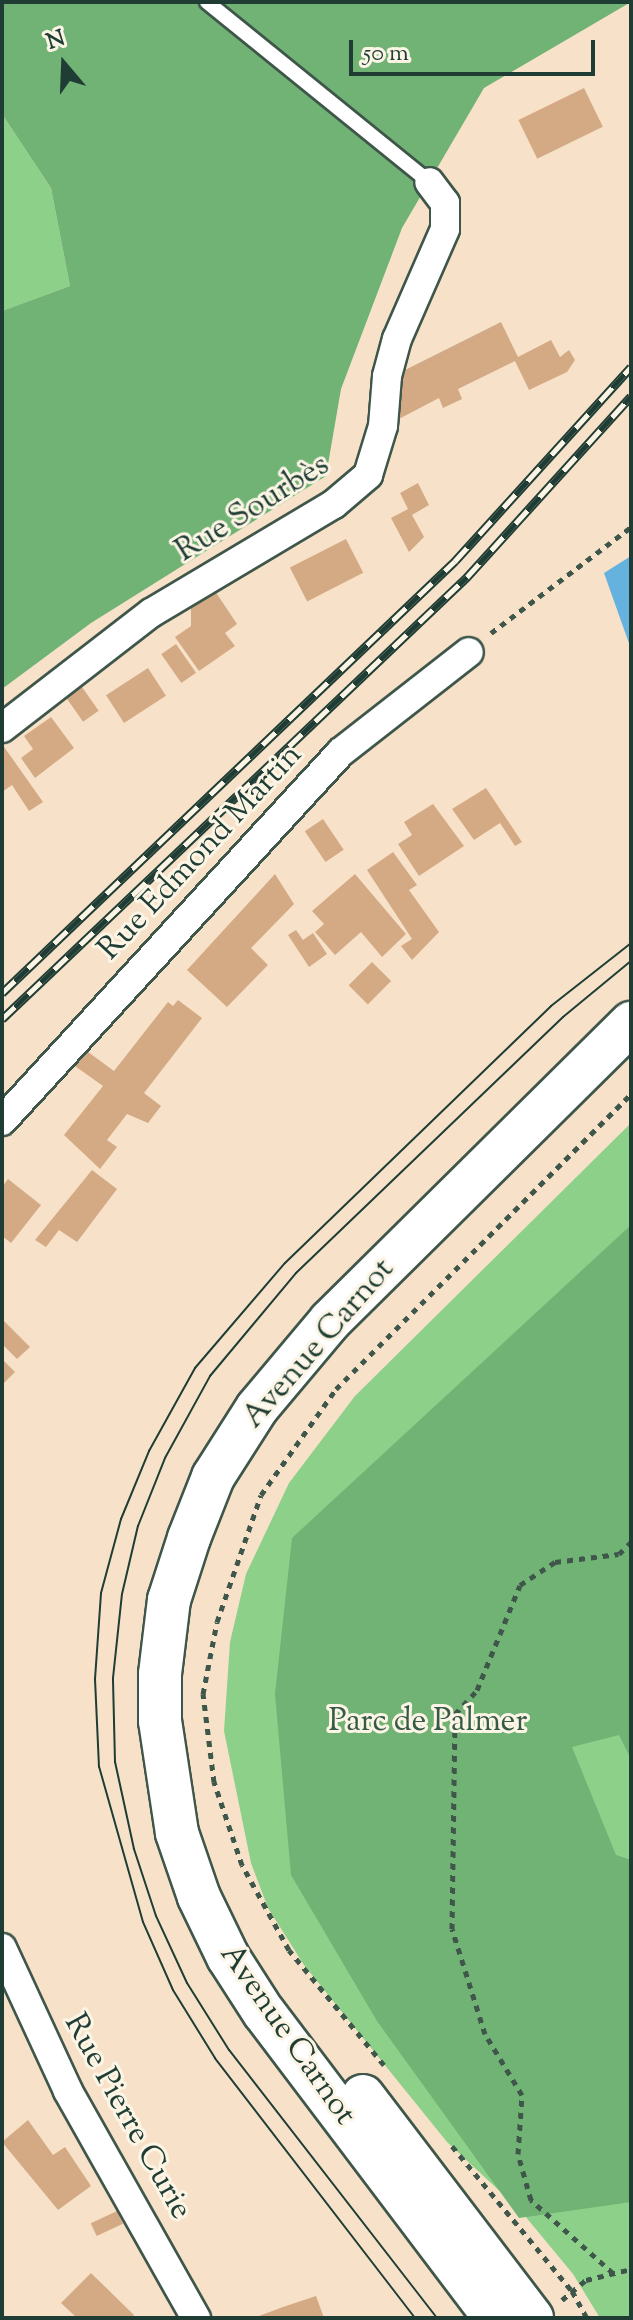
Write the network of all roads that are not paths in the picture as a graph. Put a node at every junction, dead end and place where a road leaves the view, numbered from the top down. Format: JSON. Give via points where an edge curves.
{"nodes":[{"id":1,"x":207,"y":2,"type":"edge"},
{"id":2,"x":429,"y":182,"type":"joint"},
{"id":3,"x":469,"y":652,"type":"road end"},
{"id":4,"x":2,"y":728,"type":"edge"},
{"id":5,"x":631,"y":1023,"type":"edge"},
{"id":6,"x":631,"y":1062,"type":"edge"},
{"id":7,"x":2,"y":1121,"type":"edge"},
{"id":8,"x":2,"y":1948,"type":"edge"},
{"id":9,"x":541,"y":2314,"type":"edge"},
{"id":10,"x":196,"y":2318,"type":"edge"},
{"id":11,"x":495,"y":2318,"type":"edge"}],
"edges":[{"from":1,"to":2,"type":"lane","name":"Rue Sourbès"},
{"from":2,"to":4,"type":"street","name":"Rue Sourbès","via":[[445,203],[445,229],[397,339],[383,426],[368,475],[334,504],[151,613]]},
{"from":3,"to":7,"type":"street","name":"Rue Edmond Martin","via":[[341,752]]},
{"from":5,"to":11,"type":"main road","name":"Avenue Carnot","via":[[330,1321],[257,1408],[213,1477],[189,1538],[169,1600],[160,1674],[160,1721],[177,1833],[228,1957],[264,2013]]},
{"from":6,"to":9,"type":"main road","name":"Avenue Carnot","via":[[347,1342],[283,1418],[239,1484],[214,1541],[187,1669],[189,1768],[200,1828],[245,1932],[289,2001]]},
{"from":8,"to":10,"type":"street","name":"Rue Pierre Curie","via":[[68,2091]]}]}
